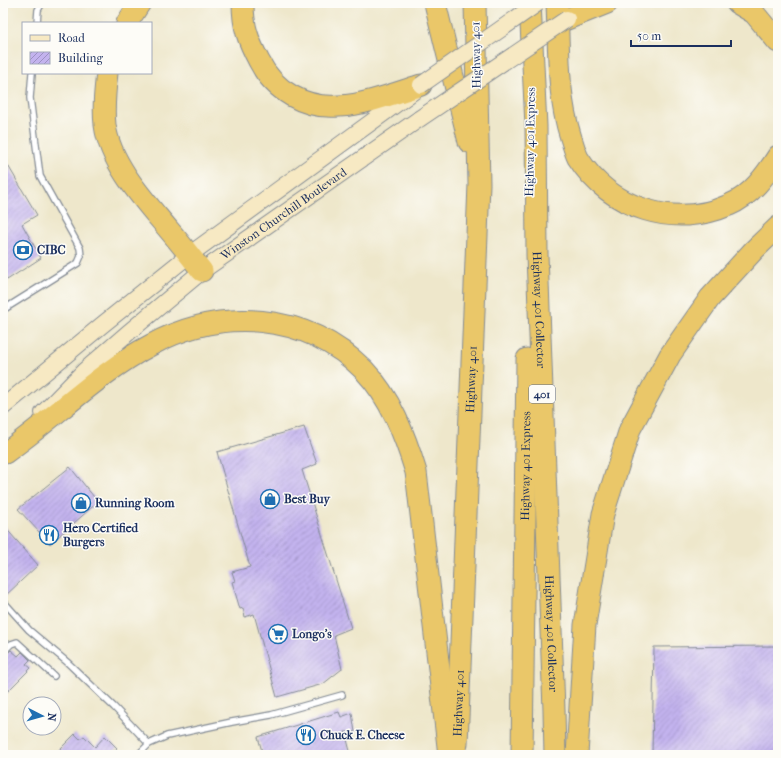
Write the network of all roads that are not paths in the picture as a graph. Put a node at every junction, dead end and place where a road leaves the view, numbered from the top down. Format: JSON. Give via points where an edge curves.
{"nodes":[{"id":1,"x":42,"y":3,"type":"edge"},
{"id":2,"x":140,"y":3,"type":"edge"},
{"id":3,"x":243,"y":3,"type":"edge"},
{"id":4,"x":435,"y":3,"type":"edge"},
{"id":5,"x":475,"y":3,"type":"edge"},
{"id":6,"x":530,"y":3,"type":"edge"},
{"id":7,"x":538,"y":3,"type":"edge"},
{"id":8,"x":589,"y":3,"type":"edge"},
{"id":9,"x":607,"y":3,"type":"edge"},
{"id":10,"x":737,"y":3,"type":"edge"},
{"id":11,"x":562,"y":11,"type":"edge"},
{"id":12,"x":37,"y":22,"type":"edge"},
{"id":13,"x":128,"y":22,"type":"edge"},
{"id":14,"x":531,"y":32,"type":"junction"},
{"id":15,"x":778,"y":42,"type":"edge"},
{"id":16,"x":32,"y":74,"type":"edge"},
{"id":17,"x":107,"y":74,"type":"edge"},
{"id":18,"x":421,"y":86,"type":"junction"},
{"id":19,"x":778,"y":156,"type":"edge"},
{"id":20,"x":479,"y":184,"type":"junction"},
{"id":21,"x":778,"y":227,"type":"edge"},
{"id":22,"x":196,"y":263,"type":"junction"},
{"id":23,"x":4,"y":307,"type":"edge"},
{"id":24,"x":3,"y":407,"type":"edge"},
{"id":25,"x":4,"y":454,"type":"edge"},
{"id":26,"x":3,"y":601,"type":"edge"},
{"id":27,"x":3,"y":652,"type":"edge"},
{"id":28,"x":54,"y":676,"type":"dead end"},
{"id":29,"x":342,"y":695,"type":"dead end"},
{"id":30,"x":149,"y":744,"type":"junction"},
{"id":31,"x":138,"y":755,"type":"edge"},
{"id":32,"x":449,"y":755,"type":"edge"},
{"id":33,"x":456,"y":755,"type":"edge"},
{"id":34,"x":522,"y":755,"type":"edge"},
{"id":35,"x":555,"y":755,"type":"edge"},
{"id":36,"x":577,"y":755,"type":"edge"}],
"edges":[{"from":1,"to":12,"type":"lane","via":[[38,10]]},
{"from":2,"to":13,"type":"highway"},
{"from":3,"to":18,"type":"highway","via":[[245,29],[262,68],[274,83],[292,97],[307,103],[340,106]]},
{"from":4,"to":20,"type":"highway"},
{"from":5,"to":20,"type":"highway","name":"Highway 401"},
{"from":6,"to":14,"type":"highway","number":"401"},
{"from":7,"to":18,"type":"main road","name":"Winston Churchill Boulevard","bridge":true},
{"from":8,"to":11,"type":"main road","name":"Winston Churchill Boulevard"},
{"from":9,"to":11,"type":"highway"},
{"from":10,"to":15,"type":"highway","via":[[754,13]]},
{"from":11,"to":19,"type":"highway","via":[[561,86],[566,122],[578,157],[611,194],[636,207],[662,214],[686,215],[710,211],[730,204],[748,193],[767,174]]},
{"from":11,"to":22,"type":"main road","name":"Winston Churchill Boulevard","bridge":true,"via":[[419,119]]},
{"from":14,"to":34,"type":"highway","name":"Highway 401 Express","number":"401"},
{"from":14,"to":35,"type":"highway","name":"Highway 401 Collector","number":"401"},
{"from":16,"to":23,"type":"lane","via":[[30,98],[40,176],[80,248],[81,256],[78,263]]},
{"from":17,"to":22,"type":"highway","via":[[104,97],[105,126],[112,149],[125,174]]},
{"from":18,"to":22,"type":"main road","name":"Winston Churchill Boulevard"},
{"from":20,"to":33,"type":"highway","name":"Highway 401"},
{"from":21,"to":36,"type":"highway","via":[[710,298],[670,355],[630,429],[603,514],[585,625]]},
{"from":22,"to":24,"type":"main road","name":"Winston Churchill Boulevard","via":[[102,325]]},
{"from":22,"to":25,"type":"main road","name":"Winston Churchill Boulevard","via":[[129,332],[84,371]]},
{"from":25,"to":32,"type":"highway","via":[[129,357],[193,327],[221,321],[267,322],[312,335],[340,350],[364,371],[384,396],[407,444],[416,472]]},
{"from":26,"to":30,"type":"lane","via":[[29,630],[67,662]]},
{"from":27,"to":28,"type":"lane","via":[[17,642]]},
{"from":29,"to":30,"type":"lane","via":[[271,715],[168,736]]},
{"from":30,"to":31,"type":"lane"}]}
